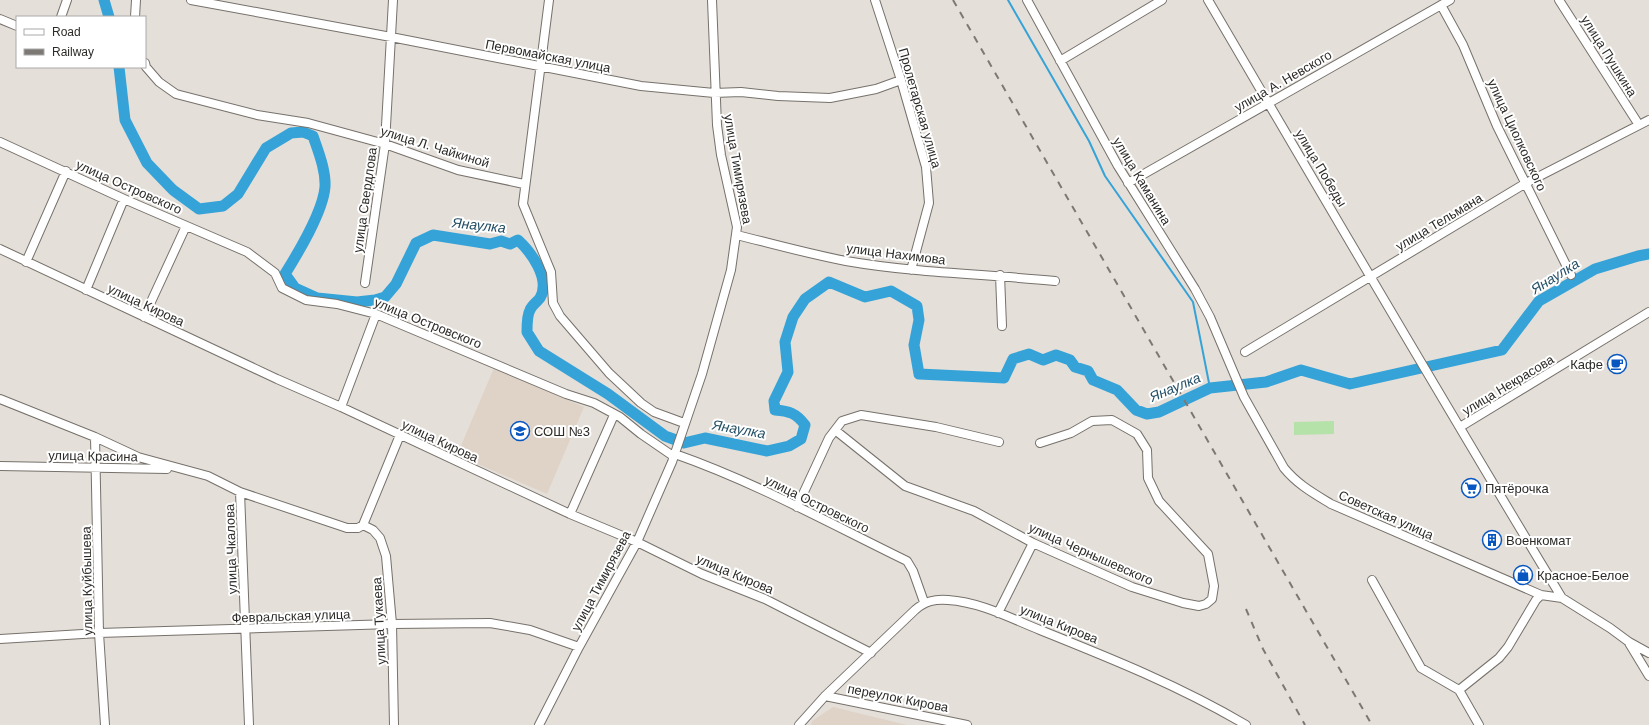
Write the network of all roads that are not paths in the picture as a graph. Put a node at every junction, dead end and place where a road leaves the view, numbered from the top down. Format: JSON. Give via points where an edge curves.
{"nodes":[{"id":1,"x":67,"y":0,"type":"edge"},
{"id":2,"x":136,"y":0,"type":"edge"},
{"id":3,"x":191,"y":0,"type":"edge"},
{"id":4,"x":393,"y":0,"type":"edge"},
{"id":5,"x":548,"y":0,"type":"edge"},
{"id":6,"x":712,"y":0,"type":"edge"},
{"id":7,"x":875,"y":0,"type":"edge"},
{"id":8,"x":1027,"y":0,"type":"edge"},
{"id":9,"x":1162,"y":0,"type":"edge"},
{"id":10,"x":1208,"y":0,"type":"edge"},
{"id":11,"x":1450,"y":0,"type":"edge"},
{"id":12,"x":1559,"y":0,"type":"edge"},
{"id":13,"x":1441,"y":5,"type":"junction"},
{"id":14,"x":61,"y":16,"type":"edge"},
{"id":15,"x":135,"y":16,"type":"edge"},
{"id":16,"x":1,"y":22,"type":"edge"},
{"id":17,"x":16,"y":26,"type":"edge"},
{"id":18,"x":391,"y":37,"type":"junction"},
{"id":19,"x":1060,"y":61,"type":"junction"},
{"id":20,"x":146,"y":64,"type":"edge"},
{"id":21,"x":541,"y":67,"type":"junction"},
{"id":22,"x":901,"y":80,"type":"junction"},
{"id":23,"x":714,"y":93,"type":"junction"},
{"id":24,"x":1268,"y":104,"type":"junction"},
{"id":25,"x":1649,"y":120,"type":"edge"},
{"id":26,"x":1639,"y":125,"type":"junction"},
{"id":27,"x":0,"y":142,"type":"edge"},
{"id":28,"x":385,"y":144,"type":"junction"},
{"id":29,"x":66,"y":171,"type":"junction"},
{"id":30,"x":1128,"y":183,"type":"junction"},
{"id":31,"x":1526,"y":183,"type":"junction"},
{"id":32,"x":524,"y":184,"type":"junction"},
{"id":33,"x":124,"y":199,"type":"junction"},
{"id":34,"x":186,"y":226,"type":"junction"},
{"id":35,"x":737,"y":235,"type":"junction"},
{"id":36,"x":0,"y":248,"type":"edge"},
{"id":37,"x":26,"y":262,"type":"junction"},
{"id":38,"x":910,"y":270,"type":"junction"},
{"id":39,"x":1000,"y":275,"type":"junction"},
{"id":40,"x":1571,"y":275,"type":"dead end"},
{"id":41,"x":1371,"y":276,"type":"junction"},
{"id":42,"x":1055,"y":282,"type":"dead end"},
{"id":43,"x":365,"y":283,"type":"dead end"},
{"id":44,"x":86,"y":290,"type":"junction"},
{"id":45,"x":1649,"y":312,"type":"edge"},
{"id":46,"x":376,"y":314,"type":"junction"},
{"id":47,"x":144,"y":317,"type":"junction"},
{"id":48,"x":1002,"y":326,"type":"dead end"},
{"id":49,"x":1245,"y":352,"type":"dead end"},
{"id":50,"x":1244,"y":397,"type":"joint"},
{"id":51,"x":0,"y":399,"type":"edge"},
{"id":52,"x":341,"y":407,"type":"junction"},
{"id":53,"x":614,"y":415,"type":"junction"},
{"id":54,"x":683,"y":426,"type":"junction"},
{"id":55,"x":1460,"y":427,"type":"junction"},
{"id":56,"x":835,"y":430,"type":"junction"},
{"id":57,"x":400,"y":435,"type":"junction"},
{"id":58,"x":95,"y":437,"type":"junction"},
{"id":59,"x":999,"y":442,"type":"dead end"},
{"id":60,"x":1040,"y":443,"type":"dead end"},
{"id":61,"x":675,"y":452,"type":"junction"},
{"id":62,"x":0,"y":466,"type":"edge"},
{"id":63,"x":96,"y":468,"type":"junction"},
{"id":64,"x":185,"y":469,"type":"junction"},
{"id":65,"x":240,"y":492,"type":"junction"},
{"id":66,"x":797,"y":507,"type":"junction"},
{"id":67,"x":570,"y":514,"type":"junction"},
{"id":68,"x":364,"y":525,"type":"junction"},
{"id":69,"x":636,"y":542,"type":"junction"},
{"id":70,"x":1033,"y":543,"type":"junction"},
{"id":71,"x":1372,"y":580,"type":"dead end"},
{"id":72,"x":1541,"y":596,"type":"junction"},
{"id":73,"x":1562,"y":598,"type":"junction"},
{"id":74,"x":924,"y":602,"type":"junction"},
{"id":75,"x":998,"y":613,"type":"junction"},
{"id":76,"x":392,"y":624,"type":"junction"},
{"id":77,"x":246,"y":629,"type":"junction"},
{"id":78,"x":99,"y":632,"type":"junction"},
{"id":79,"x":0,"y":639,"type":"edge"},
{"id":80,"x":1629,"y":642,"type":"junction"},
{"id":81,"x":579,"y":647,"type":"junction"},
{"id":82,"x":871,"y":653,"type":"junction"},
{"id":83,"x":1649,"y":653,"type":"edge"},
{"id":84,"x":1649,"y":676,"type":"edge"},
{"id":85,"x":1459,"y":690,"type":"junction"},
{"id":86,"x":825,"y":696,"type":"junction"},
{"id":87,"x":105,"y":725,"type":"edge"},
{"id":88,"x":249,"y":725,"type":"edge"},
{"id":89,"x":394,"y":725,"type":"edge"},
{"id":90,"x":539,"y":725,"type":"edge"},
{"id":91,"x":798,"y":725,"type":"edge"},
{"id":92,"x":967,"y":725,"type":"edge"},
{"id":93,"x":1246,"y":725,"type":"edge"},
{"id":94,"x":1478,"y":725,"type":"edge"}],
"edges":[{"from":1,"to":14,"type":"street"},
{"from":2,"to":15,"type":"street"},
{"from":3,"to":18,"type":"street","name":"Первомайская улица"},
{"from":4,"to":18,"type":"street","name":"улица Свердлова"},
{"from":5,"to":21,"type":"street"},
{"from":6,"to":23,"type":"street","name":"улица Тимирязева"},
{"from":7,"to":22,"type":"street","name":"Пролетарская улица"},
{"from":8,"to":19,"type":"street","name":"улица Каманина"},
{"from":9,"to":19,"type":"street"},
{"from":10,"to":24,"type":"street","name":"улица Победы"},
{"from":11,"to":13,"type":"street","name":"улица А. Невского"},
{"from":12,"to":26,"type":"street","name":"улица Пушкина"},
{"from":13,"to":24,"type":"street","name":"улица А. Невского"},
{"from":13,"to":31,"type":"street","name":"улица Циолковского","via":[[1463,45]]},
{"from":16,"to":17,"type":"street"},
{"from":18,"to":21,"type":"street","name":"Первомайская улица"},
{"from":18,"to":28,"type":"street","name":"улица Свердлова"},
{"from":19,"to":30,"type":"street","name":"улица Каманина"},
{"from":20,"to":28,"type":"street","name":"улица Л. Чайкиной","via":[[159,82],[176,94],[257,115],[308,122]]},
{"from":21,"to":23,"type":"street","name":"Первомайская улица","via":[[641,86]]},
{"from":21,"to":32,"type":"street"},
{"from":22,"to":23,"type":"street","name":"Первомайская улица","via":[[876,89],[830,98],[741,92]]},
{"from":22,"to":38,"type":"street","name":"Пролетарская улица","via":[[926,167],[929,203]]},
{"from":23,"to":35,"type":"street","name":"улица Тимирязева","via":[[721,155]]},
{"from":24,"to":30,"type":"street","name":"улица А. Невского"},
{"from":24,"to":41,"type":"street","name":"улица Победы"},
{"from":25,"to":26,"type":"street","name":"улица Тельмана"},
{"from":26,"to":31,"type":"street","name":"улица Тельмана"},
{"from":27,"to":29,"type":"street","name":"улица Островского"},
{"from":28,"to":32,"type":"street","name":"улица Л. Чайкиной","via":[[458,170]]},
{"from":28,"to":43,"type":"street","name":"улица Свердлова"},
{"from":29,"to":33,"type":"street","name":"улица Островского"},
{"from":29,"to":37,"type":"street"},
{"from":30,"to":50,"type":"street","name":"улица Каманина","via":[[1195,289],[1210,317]]},
{"from":31,"to":40,"type":"street","name":"улица Циолковского"},
{"from":31,"to":41,"type":"street","name":"улица Тельмана"},
{"from":32,"to":54,"type":"street","via":[[523,204],[551,272],[553,303],[560,316],[609,374],[654,412]]},
{"from":33,"to":34,"type":"street","name":"улица Островского"},
{"from":33,"to":44,"type":"street"},
{"from":34,"to":46,"type":"street","name":"улица Островского","via":[[246,252],[275,273],[282,288],[306,300],[337,304]]},
{"from":34,"to":47,"type":"street"},
{"from":35,"to":38,"type":"street","name":"улица Нахимова","via":[[846,261]]},
{"from":35,"to":54,"type":"street","name":"улица Тимирязева","via":[[727,285],[702,374]]},
{"from":36,"to":37,"type":"street","name":"улица Кирова"},
{"from":37,"to":44,"type":"street","name":"улица Кирова"},
{"from":38,"to":39,"type":"street","name":"улица Нахимова"},
{"from":39,"to":42,"type":"street","name":"улица Нахимова"},
{"from":39,"to":48,"type":"street"},
{"from":41,"to":49,"type":"street","name":"улица Тельмана"},
{"from":41,"to":55,"type":"street","name":"улица Победы","via":[[1432,384]]},
{"from":44,"to":47,"type":"street","name":"улица Кирова"},
{"from":45,"to":55,"type":"street","name":"улица Некрасова"},
{"from":46,"to":52,"type":"street"},
{"from":46,"to":53,"type":"street","name":"улица Островского","via":[[566,394],[594,403]]},
{"from":47,"to":52,"type":"street","name":"улица Кирова"},
{"from":50,"to":72,"type":"street","name":"Советская улица","via":[[1284,468],[1305,488],[1331,504]]},
{"from":51,"to":58,"type":"street"},
{"from":52,"to":57,"type":"street","name":"улица Кирова"},
{"from":53,"to":61,"type":"street","name":"улица Островского","via":[[620,416],[641,434]]},
{"from":53,"to":67,"type":"street"},
{"from":54,"to":61,"type":"street","name":"улица Тимирязева"},
{"from":55,"to":73,"type":"street"},
{"from":56,"to":59,"type":"street","via":[[842,421],[861,415],[936,427]]},
{"from":56,"to":66,"type":"street"},
{"from":56,"to":70,"type":"street","name":"улица Чернышевского","via":[[905,486],[974,511]]},
{"from":57,"to":67,"type":"street","name":"улица Кирова"},
{"from":57,"to":68,"type":"street"},
{"from":58,"to":63,"type":"street","name":"улица Куйбышева"},
{"from":58,"to":64,"type":"street","via":[[138,457]]},
{"from":60,"to":70,"type":"street","name":"улица Чернышевского","via":[[1071,433],[1092,421],[1112,420],[1137,434],[1147,450],[1148,478],[1159,501],[1208,554],[1214,586],[1212,599],[1199,606],[1183,603],[1132,587]]},
{"from":61,"to":66,"type":"street","name":"улица Островского"},
{"from":61,"to":69,"type":"street","name":"улица Тимирязева"},
{"from":62,"to":63,"type":"street","name":"улица Красина"},
{"from":63,"to":64,"type":"street","name":"улица Красина"},
{"from":63,"to":78,"type":"street","name":"улица Куйбышева"},
{"from":64,"to":65,"type":"street","via":[[208,476]]},
{"from":65,"to":68,"type":"street","via":[[348,528]]},
{"from":65,"to":77,"type":"street","name":"улица Чкалова"},
{"from":66,"to":74,"type":"street","name":"улица Островского","via":[[907,561]]},
{"from":67,"to":69,"type":"street","name":"улица Кирова"},
{"from":68,"to":76,"type":"street","name":"улица Тукаева","via":[[373,530],[384,546]]},
{"from":69,"to":81,"type":"street","name":"улица Тимирязева"},
{"from":69,"to":82,"type":"street","name":"улица Кирова","via":[[702,574],[765,599]]},
{"from":70,"to":75,"type":"street"},
{"from":71,"to":85,"type":"street","via":[[1421,668]]},
{"from":72,"to":73,"type":"street","name":"Советская улица"},
{"from":72,"to":85,"type":"street","via":[[1499,658]]},
{"from":73,"to":80,"type":"street"},
{"from":74,"to":75,"type":"street","name":"улица Кирова","via":[[947,599],[966,602]]},
{"from":74,"to":82,"type":"street"},
{"from":75,"to":93,"type":"street","name":"улица Кирова","via":[[1118,661],[1203,701]]},
{"from":76,"to":77,"type":"street","name":"Февральская улица"},
{"from":76,"to":81,"type":"street","name":"Февральская улица","via":[[490,623],[530,630]]},
{"from":76,"to":89,"type":"street","name":"улица Тукаева"},
{"from":77,"to":78,"type":"street","name":"Февральская улица"},
{"from":77,"to":88,"type":"street","name":"улица Чкалова"},
{"from":78,"to":79,"type":"street","name":"Февральская улица"},
{"from":78,"to":87,"type":"street","name":"улица Куйбышева"},
{"from":80,"to":83,"type":"street"},
{"from":80,"to":84,"type":"street"},
{"from":81,"to":90,"type":"street","name":"улица Тимирязева"},
{"from":82,"to":86,"type":"street"},
{"from":85,"to":94,"type":"street"},
{"from":86,"to":91,"type":"street"},
{"from":86,"to":92,"type":"street","name":"переулок Кирова"}]}
